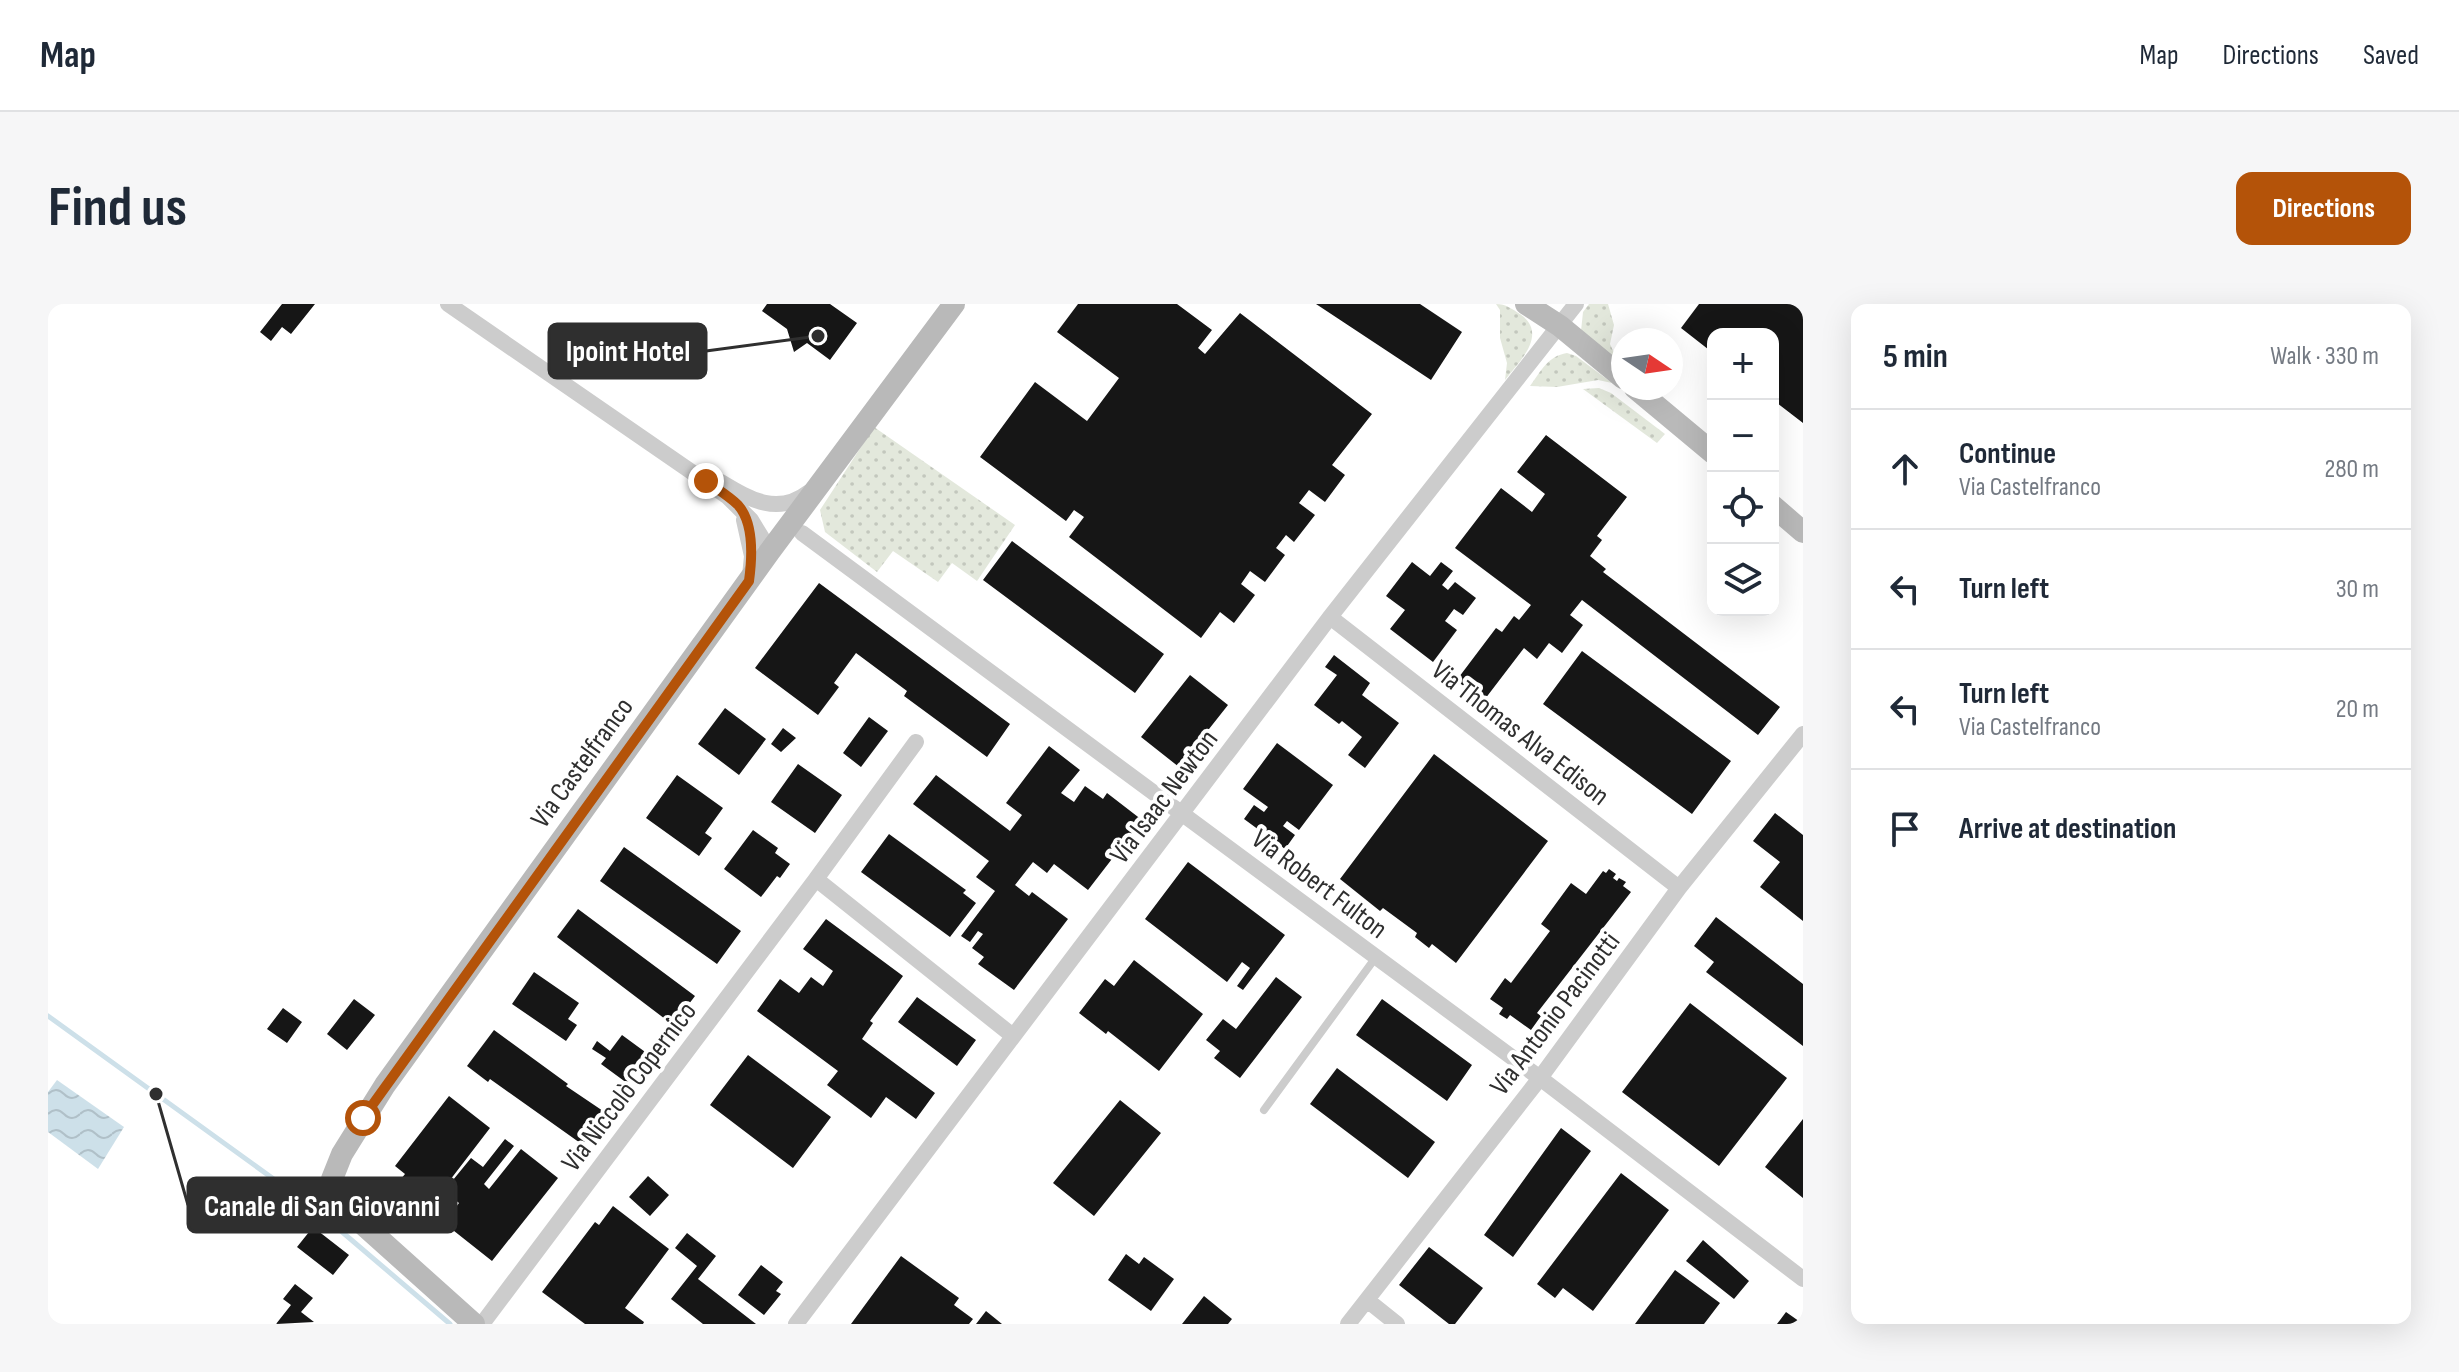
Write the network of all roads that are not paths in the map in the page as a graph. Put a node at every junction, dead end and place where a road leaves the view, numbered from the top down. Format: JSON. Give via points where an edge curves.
{"nodes":[{"id":1,"x":448,"y":304,"type":"edge"},
{"id":2,"x":954,"y":304,"type":"edge"},
{"id":3,"x":1526,"y":304,"type":"edge"},
{"id":4,"x":1576,"y":304,"type":"edge"},
{"id":5,"x":1560,"y":326,"type":"junction"},
{"id":6,"x":1611,"y":368,"type":"edge"},
{"id":7,"x":1649,"y":400,"type":"edge"},
{"id":8,"x":1707,"y":448,"type":"edge"},
{"id":9,"x":675,"y":460,"type":"junction"},
{"id":10,"x":823,"y":481,"type":"junction"},
{"id":11,"x":740,"y":507,"type":"junction"},
{"id":12,"x":1779,"y":511,"type":"edge"},
{"id":13,"x":1803,"y":532,"type":"edge"},
{"id":14,"x":802,"y":533,"type":"dead end"},
{"id":15,"x":770,"y":551,"type":"junction"},
{"id":16,"x":749,"y":581,"type":"junction"},
{"id":17,"x":1330,"y":617,"type":"junction"},
{"id":18,"x":1803,"y":734,"type":"edge"},
{"id":19,"x":916,"y":742,"type":"dead end"},
{"id":20,"x":1183,"y":813,"type":"junction"},
{"id":21,"x":816,"y":879,"type":"junction"},
{"id":22,"x":1679,"y":888,"type":"junction"},
{"id":23,"x":1376,"y":957,"type":"junction"},
{"id":24,"x":1013,"y":1036,"type":"junction"},
{"id":25,"x":1540,"y":1078,"type":"junction"},
{"id":26,"x":1264,"y":1110,"type":"dead end"},
{"id":27,"x":1803,"y":1279,"type":"edge"},
{"id":28,"x":1367,"y":1300,"type":"junction"},
{"id":29,"x":474,"y":1324,"type":"edge"},
{"id":30,"x":482,"y":1324,"type":"edge"},
{"id":31,"x":796,"y":1324,"type":"edge"},
{"id":32,"x":1348,"y":1324,"type":"edge"},
{"id":33,"x":1397,"y":1324,"type":"edge"}],
"edges":[{"from":1,"to":9,"type":"street"},
{"from":2,"to":10,"type":"street","name":"Via Castelfranco"},
{"from":3,"to":5,"type":"street"},
{"from":4,"to":5,"type":"street","name":"Via Isaac Newton"},
{"from":5,"to":6,"type":"street"},
{"from":5,"to":17,"type":"street","name":"Via Isaac Newton"},
{"from":7,"to":8,"type":"street"},
{"from":9,"to":10,"type":"street","via":[[771,504],[791,504]]},
{"from":9,"to":11,"type":"street"},
{"from":10,"to":15,"type":"street","name":"Via Castelfranco"},
{"from":11,"to":15,"type":"street"},
{"from":11,"to":16,"type":"street","via":[[750,537]]},
{"from":12,"to":13,"type":"street"},
{"from":14,"to":20,"type":"street","name":"Via Robert Fulton"},
{"from":15,"to":16,"type":"street","name":"Via Castelfranco"},
{"from":16,"to":29,"type":"street","name":"Via Castelfranco","via":[[385,1085],[332,1179],[338,1202]]},
{"from":17,"to":20,"type":"street","name":"Via Isaac Newton"},
{"from":17,"to":22,"type":"street","name":"Via Thomas Alva Edison"},
{"from":18,"to":22,"type":"street","name":"Via Antonio Pacinotti"},
{"from":19,"to":21,"type":"street","name":"Via Niccolò Copernico"},
{"from":20,"to":23,"type":"street","name":"Via Robert Fulton"},
{"from":20,"to":24,"type":"street","name":"Via Isaac Newton"},
{"from":21,"to":24,"type":"street"},
{"from":21,"to":30,"type":"street","name":"Via Niccolò Copernico"},
{"from":22,"to":25,"type":"street","name":"Via Antonio Pacinotti"},
{"from":23,"to":25,"type":"street","name":"Via Robert Fulton"},
{"from":23,"to":26,"type":"lane"},
{"from":24,"to":31,"type":"street","name":"Via Isaac Newton"},
{"from":25,"to":27,"type":"street","name":"Via Robert Fulton"},
{"from":25,"to":28,"type":"street","name":"Via Antonio Pacinotti"},
{"from":28,"to":32,"type":"street","name":"Via Antonio Pacinotti"},
{"from":28,"to":33,"type":"street"}]}
